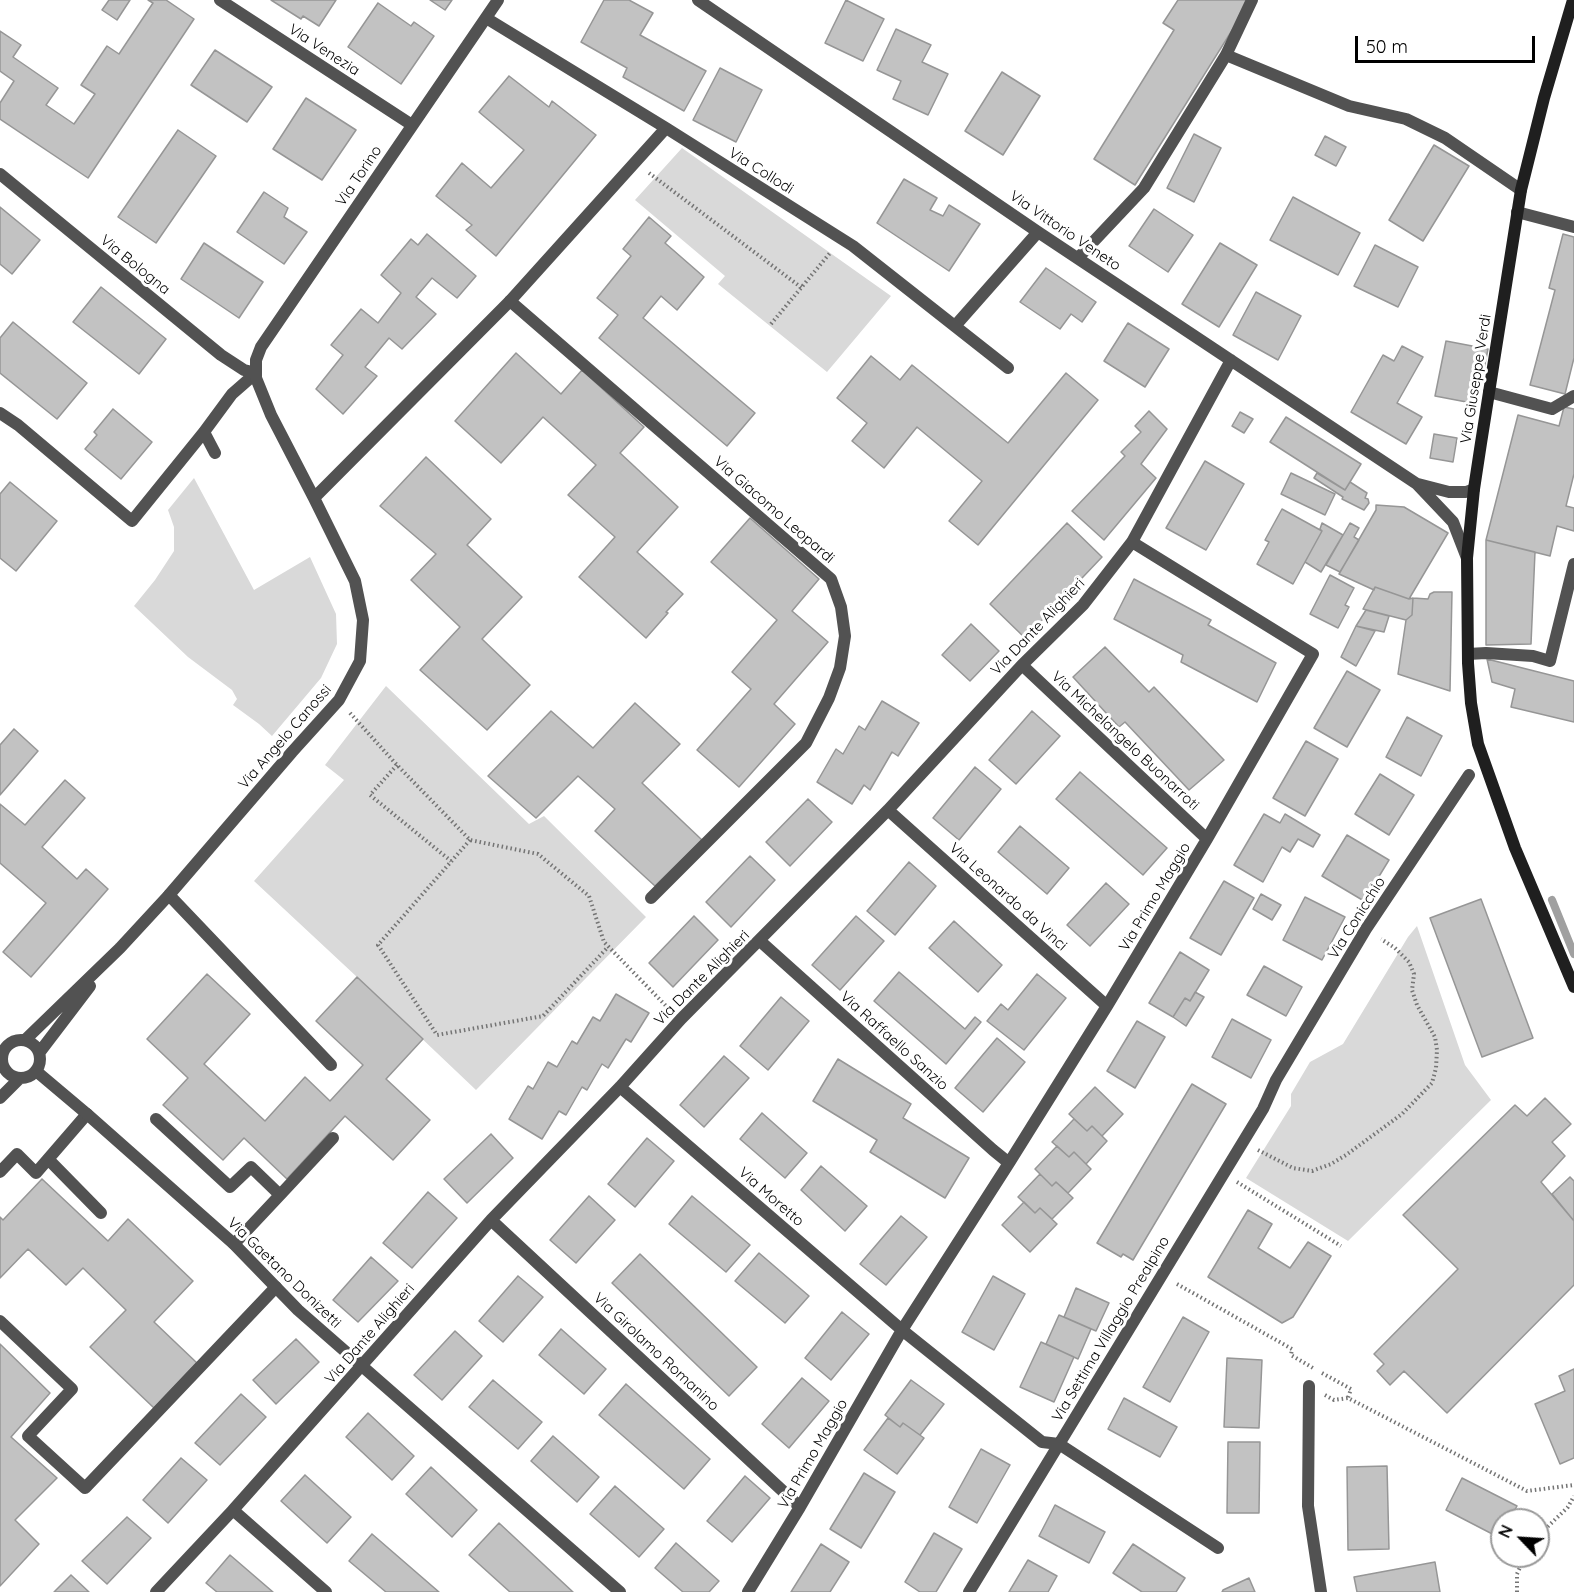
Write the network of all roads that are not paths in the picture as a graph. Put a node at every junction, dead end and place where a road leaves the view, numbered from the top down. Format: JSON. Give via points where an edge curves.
{"nodes":[{"id":1,"x":220,"y":0,"type":"edge"},
{"id":2,"x":498,"y":0,"type":"edge"},
{"id":3,"x":698,"y":0,"type":"edge"},
{"id":4,"x":1252,"y":0,"type":"edge"},
{"id":5,"x":1573,"y":0,"type":"edge"},
{"id":6,"x":486,"y":18,"type":"junction"},
{"id":7,"x":1226,"y":55,"type":"junction"},
{"id":8,"x":412,"y":125,"type":"junction"},
{"id":9,"x":666,"y":128,"type":"junction"},
{"id":10,"x":0,"y":174,"type":"edge"},
{"id":11,"x":1521,"y":190,"type":"junction"},
{"id":12,"x":1517,"y":212,"type":"junction"},
{"id":13,"x":1574,"y":227,"type":"edge"},
{"id":14,"x":1038,"y":232,"type":"junction"},
{"id":15,"x":1078,"y":258,"type":"junction"},
{"id":16,"x":510,"y":301,"type":"junction"},
{"id":17,"x":955,"y":326,"type":"junction"},
{"id":18,"x":1231,"y":360,"type":"junction"},
{"id":19,"x":1008,"y":368,"type":"dead end"},
{"id":20,"x":255,"y":373,"type":"junction"},
{"id":21,"x":1489,"y":392,"type":"junction"},
{"id":22,"x":1574,"y":396,"type":"edge"},
{"id":23,"x":0,"y":413,"type":"edge"},
{"id":24,"x":204,"y":432,"type":"junction"},
{"id":25,"x":215,"y":453,"type":"dead end"},
{"id":26,"x":1417,"y":484,"type":"junction"},
{"id":27,"x":1474,"y":489,"type":"junction"},
{"id":28,"x":314,"y":498,"type":"junction"},
{"id":29,"x":1132,"y":542,"type":"junction"},
{"id":30,"x":1467,"y":558,"type":"junction"},
{"id":31,"x":1574,"y":564,"type":"edge"},
{"id":32,"x":1468,"y":654,"type":"junction"},
{"id":33,"x":1022,"y":664,"type":"junction"},
{"id":34,"x":1468,"y":775,"type":"dead end"},
{"id":35,"x":888,"y":810,"type":"junction"},
{"id":36,"x":1207,"y":839,"type":"junction"},
{"id":37,"x":169,"y":895,"type":"junction"},
{"id":38,"x":651,"y":898,"type":"dead end"},
{"id":39,"x":760,"y":941,"type":"junction"},
{"id":40,"x":114,"y":954,"type":"junction"},
{"id":41,"x":1574,"y":987,"type":"edge"},
{"id":42,"x":1107,"y":1006,"type":"junction"},
{"id":43,"x":25,"y":1040,"type":"junction"},
{"id":44,"x":3,"y":1044,"type":"edge"},
{"id":45,"x":39,"y":1053,"type":"junction"},
{"id":46,"x":332,"y":1065,"type":"dead end"},
{"id":47,"x":2,"y":1070,"type":"edge"},
{"id":48,"x":36,"y":1071,"type":"junction"},
{"id":49,"x":20,"y":1078,"type":"junction"},
{"id":50,"x":1276,"y":1080,"type":"joint"},
{"id":51,"x":620,"y":1087,"type":"junction"},
{"id":52,"x":0,"y":1098,"type":"edge"},
{"id":53,"x":87,"y":1114,"type":"junction"},
{"id":54,"x":156,"y":1119,"type":"dead end"},
{"id":55,"x":333,"y":1138,"type":"dead end"},
{"id":56,"x":48,"y":1159,"type":"junction"},
{"id":57,"x":1010,"y":1163,"type":"junction"},
{"id":58,"x":0,"y":1172,"type":"edge"},
{"id":59,"x":280,"y":1195,"type":"junction"},
{"id":60,"x":101,"y":1214,"type":"dead end"},
{"id":61,"x":491,"y":1220,"type":"junction"},
{"id":62,"x":234,"y":1244,"type":"junction"},
{"id":63,"x":276,"y":1287,"type":"junction"},
{"id":64,"x":0,"y":1321,"type":"edge"},
{"id":65,"x":902,"y":1330,"type":"junction"},
{"id":66,"x":362,"y":1366,"type":"junction"},
{"id":67,"x":1309,"y":1386,"type":"dead end"},
{"id":68,"x":1059,"y":1444,"type":"junction"},
{"id":69,"x":800,"y":1507,"type":"junction"},
{"id":70,"x":233,"y":1510,"type":"junction"},
{"id":71,"x":1218,"y":1548,"type":"dead end"},
{"id":72,"x":156,"y":1592,"type":"edge"},
{"id":73,"x":326,"y":1592,"type":"edge"},
{"id":74,"x":620,"y":1592,"type":"edge"},
{"id":75,"x":748,"y":1592,"type":"edge"},
{"id":76,"x":969,"y":1592,"type":"edge"},
{"id":77,"x":1321,"y":1592,"type":"edge"}],
"edges":[{"from":1,"to":8,"type":"street","name":"Via Venezia"},
{"from":2,"to":6,"type":"street","name":"Via Torino"},
{"from":3,"to":14,"type":"street","name":"Via Vittorio Veneto"},
{"from":4,"to":7,"type":"street"},
{"from":5,"to":11,"type":"main road","name":"Via Giuseppe Verdi"},
{"from":6,"to":8,"type":"street","name":"Via Torino"},
{"from":6,"to":9,"type":"street","name":"Via Collodi"},
{"from":7,"to":11,"type":"street","via":[[1349,106],[1406,119],[1445,138]]},
{"from":7,"to":15,"type":"street","via":[[1144,188]]},
{"from":8,"to":20,"type":"street","name":"Via Torino","via":[[261,347]]},
{"from":9,"to":16,"type":"street"},
{"from":9,"to":17,"type":"street","name":"Via Collodi","via":[[853,246]]},
{"from":10,"to":20,"type":"street","name":"Via Bologna","via":[[221,355]]},
{"from":11,"to":12,"type":"main road","name":"Via Giuseppe Verdi"},
{"from":12,"to":13,"type":"street"},
{"from":12,"to":21,"type":"main road","name":"Via Giuseppe Verdi"},
{"from":14,"to":15,"type":"street","name":"Via Vittorio Veneto"},
{"from":14,"to":17,"type":"street"},
{"from":15,"to":18,"type":"street","name":"Via Vittorio Veneto"},
{"from":16,"to":28,"type":"street"},
{"from":16,"to":38,"type":"street","name":"Via Giacomo Leopardi","via":[[831,579],[841,607],[845,636],[840,668],[806,743]]},
{"from":17,"to":19,"type":"street","name":"Via Collodi"},
{"from":18,"to":26,"type":"street","name":"Via Vittorio Veneto"},
{"from":18,"to":29,"type":"street","name":"Via Dante Alighieri"},
{"from":20,"to":24,"type":"street","via":[[232,394]]},
{"from":20,"to":28,"type":"street","name":"Via Angelo Canossi","via":[[271,415]]},
{"from":21,"to":22,"type":"street","via":[[1552,410]]},
{"from":21,"to":27,"type":"main road","name":"Via Giuseppe Verdi"},
{"from":23,"to":24,"type":"street","via":[[132,521]]},
{"from":24,"to":25,"type":"street"},
{"from":26,"to":27,"type":"street","name":"Via Vittorio Veneto","via":[[1449,492]]},
{"from":26,"to":30,"type":"street","name":"Via Vittorio Veneto","via":[[1453,522]]},
{"from":27,"to":30,"type":"main road","name":"Via Giuseppe Verdi"},
{"from":28,"to":37,"type":"street","name":"Via Angelo Canossi","via":[[355,581],[363,620],[360,661],[339,700]]},
{"from":29,"to":33,"type":"street","name":"Via Dante Alighieri","via":[[1083,605]]},
{"from":29,"to":36,"type":"street","name":"Via Primo Maggio","via":[[1313,654]]},
{"from":30,"to":32,"type":"main road","name":"Via Giuseppe Verdi"},
{"from":31,"to":32,"type":"street","via":[[1550,661],[1533,656]]},
{"from":32,"to":41,"type":"main road","name":"Via Giuseppe Verdi","via":[[1478,744],[1515,848]]},
{"from":33,"to":35,"type":"street","name":"Via Dante Alighieri"},
{"from":33,"to":36,"type":"street","name":"Via Michelangelo Buonarroti"},
{"from":34,"to":50,"type":"street","name":"Via Conicchio","via":[[1366,929]]},
{"from":35,"to":39,"type":"street","name":"Via Dante Alighieri"},
{"from":35,"to":42,"type":"street","name":"Via Leonardo da Vinci"},
{"from":36,"to":42,"type":"street","name":"Via Primo Maggio"},
{"from":37,"to":40,"type":"street","name":"Via Angelo Canossi"},
{"from":37,"to":46,"type":"street"},
{"from":39,"to":51,"type":"street","name":"Via Dante Alighieri","via":[[681,1019]]},
{"from":39,"to":57,"type":"street","name":"Via Raffaello Sanzio"},
{"from":40,"to":43,"type":"street","name":"Via Angelo Canossi"},
{"from":40,"to":45,"type":"street","name":"Via Angelo Canossi"},
{"from":42,"to":57,"type":"street","name":"Via Primo Maggio"},
{"from":43,"to":44,"type":"street"},
{"from":43,"to":45,"type":"street"},
{"from":44,"to":47,"type":"street"},
{"from":45,"to":48,"type":"street"},
{"from":47,"to":49,"type":"street"},
{"from":48,"to":49,"type":"street"},
{"from":48,"to":53,"type":"street","name":"Via Gaetano Donizetti"},
{"from":49,"to":52,"type":"street"},
{"from":50,"to":68,"type":"street","name":"Via Settima Villaggio Prealpino","via":[[1263,1108]]},
{"from":51,"to":61,"type":"street","name":"Via Dante Alighieri"},
{"from":51,"to":65,"type":"street","name":"Via Moretto"},
{"from":53,"to":56,"type":"street"},
{"from":53,"to":62,"type":"street","name":"Via Gaetano Donizetti"},
{"from":54,"to":59,"type":"street","via":[[230,1187],[250,1167]]},
{"from":55,"to":59,"type":"street"},
{"from":56,"to":58,"type":"street","via":[[36,1173],[17,1154]]},
{"from":56,"to":60,"type":"street"},
{"from":57,"to":65,"type":"street","name":"Via Primo Maggio"},
{"from":59,"to":62,"type":"street"},
{"from":61,"to":66,"type":"street","name":"Via Dante Alighieri"},
{"from":61,"to":69,"type":"street","name":"Via Girolamo Romanino"},
{"from":62,"to":63,"type":"street","name":"Via Gaetano Donizetti"},
{"from":63,"to":64,"type":"street","via":[[84,1488],[28,1436],[72,1389]]},
{"from":63,"to":66,"type":"street","name":"Via Gaetano Donizetti"},
{"from":65,"to":68,"type":"street","via":[[1042,1442]]},
{"from":65,"to":69,"type":"street","name":"Via Primo Maggio"},
{"from":66,"to":70,"type":"street","name":"Via Dante Alighieri"},
{"from":66,"to":74,"type":"street","name":"Via Gaetano Donizetti"},
{"from":67,"to":77,"type":"street","via":[[1308,1506]]},
{"from":68,"to":71,"type":"street"},
{"from":68,"to":76,"type":"street","name":"Via Settima Villaggio Prealpino"},
{"from":69,"to":75,"type":"street","name":"Via Primo Maggio"},
{"from":70,"to":72,"type":"street","name":"Via Dante Alighieri"},
{"from":70,"to":73,"type":"street"}]}
